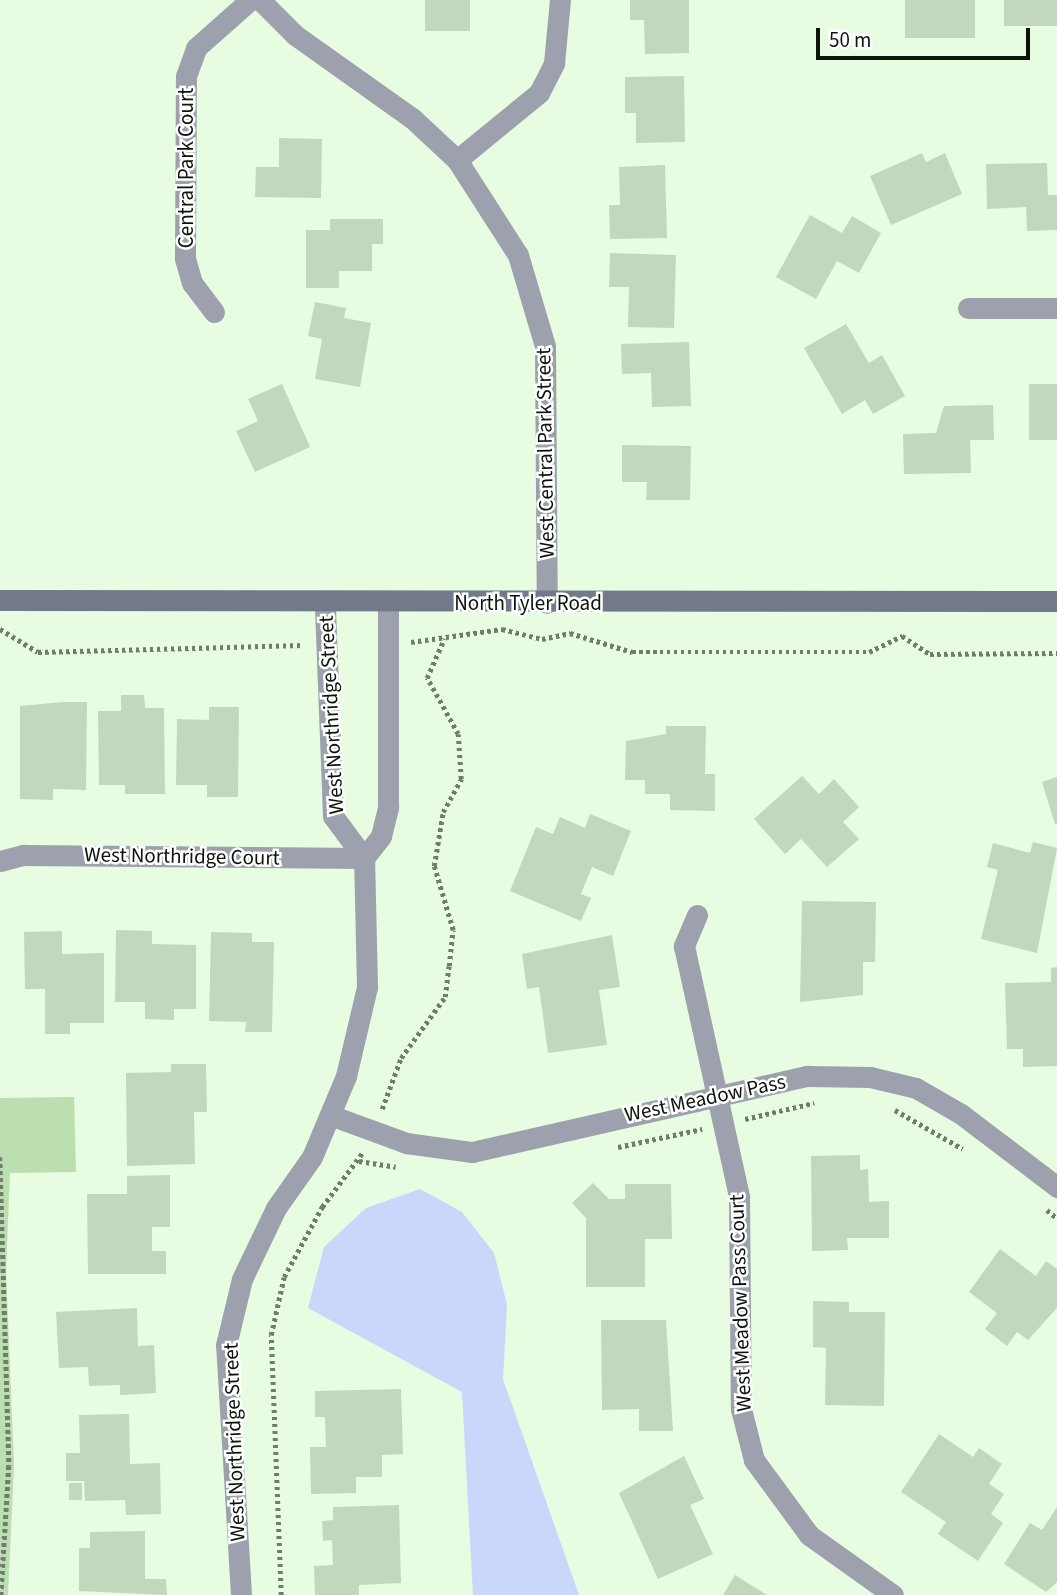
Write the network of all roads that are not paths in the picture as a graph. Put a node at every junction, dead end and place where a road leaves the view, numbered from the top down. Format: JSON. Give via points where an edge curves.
{"nodes":[{"id":1,"x":250,"y":0,"type":"edge"},
{"id":2,"x":260,"y":0,"type":"edge"},
{"id":3,"x":560,"y":0,"type":"edge"},
{"id":4,"x":457,"y":160,"type":"junction"},
{"id":5,"x":968,"y":308,"type":"dead end"},
{"id":6,"x":1057,"y":308,"type":"edge"},
{"id":7,"x":214,"y":312,"type":"dead end"},
{"id":8,"x":0,"y":600,"type":"edge"},
{"id":9,"x":1057,"y":601,"type":"edge"},
{"id":10,"x":547,"y":603,"type":"junction"},
{"id":11,"x":324,"y":604,"type":"junction"},
{"id":12,"x":388,"y":604,"type":"junction"},
{"id":13,"x":364,"y":858,"type":"junction"},
{"id":14,"x":0,"y":861,"type":"edge"},
{"id":15,"x":696,"y":915,"type":"dead end"},
{"id":16,"x":719,"y":1093,"type":"junction"},
{"id":17,"x":330,"y":1115,"type":"junction"},
{"id":18,"x":1057,"y":1187,"type":"edge"},
{"id":19,"x":241,"y":1595,"type":"edge"},
{"id":20,"x":893,"y":1595,"type":"edge"}],
"edges":[{"from":1,"to":7,"type":"street","name":"Central Park Court","via":[[196,48],[186,76],[185,258],[192,283]]},
{"from":2,"to":4,"type":"street","name":"West Central Park Street","via":[[295,35],[412,118]]},
{"from":3,"to":4,"type":"street","via":[[554,63],[539,93]]},
{"from":4,"to":10,"type":"street","name":"West Central Park Street","via":[[495,212],[535,298],[548,401]]},
{"from":5,"to":6,"type":"street"},
{"from":8,"to":11,"type":"main road","name":"North Tyler Road"},
{"from":9,"to":10,"type":"main road","name":"North Tyler Road"},
{"from":10,"to":12,"type":"main road","name":"North Tyler Road"},
{"from":11,"to":12,"type":"main road","name":"North Tyler Road"},
{"from":11,"to":13,"type":"street","name":"West Northridge Street","via":[[332,816]]},
{"from":12,"to":13,"type":"street","via":[[388,807],[381,836]]},
{"from":13,"to":14,"type":"street","name":"West Northridge Court","via":[[23,855]]},
{"from":13,"to":17,"type":"street","name":"West Northridge Street","via":[[371,925],[368,987]]},
{"from":15,"to":16,"type":"street","name":"West Meadow Pass Court","via":[[684,946]]},
{"from":16,"to":17,"type":"street","name":"West Meadow Pass","via":[[472,1152],[406,1143]]},
{"from":16,"to":18,"type":"street","name":"West Meadow Pass","via":[[807,1076],[870,1077],[916,1088],[961,1114]]},
{"from":16,"to":20,"type":"street","name":"West Meadow Pass Court","via":[[739,1197],[741,1409],[754,1460],[809,1535]]},
{"from":17,"to":19,"type":"street","name":"West Northridge Street","via":[[242,1279],[226,1345]]}]}
